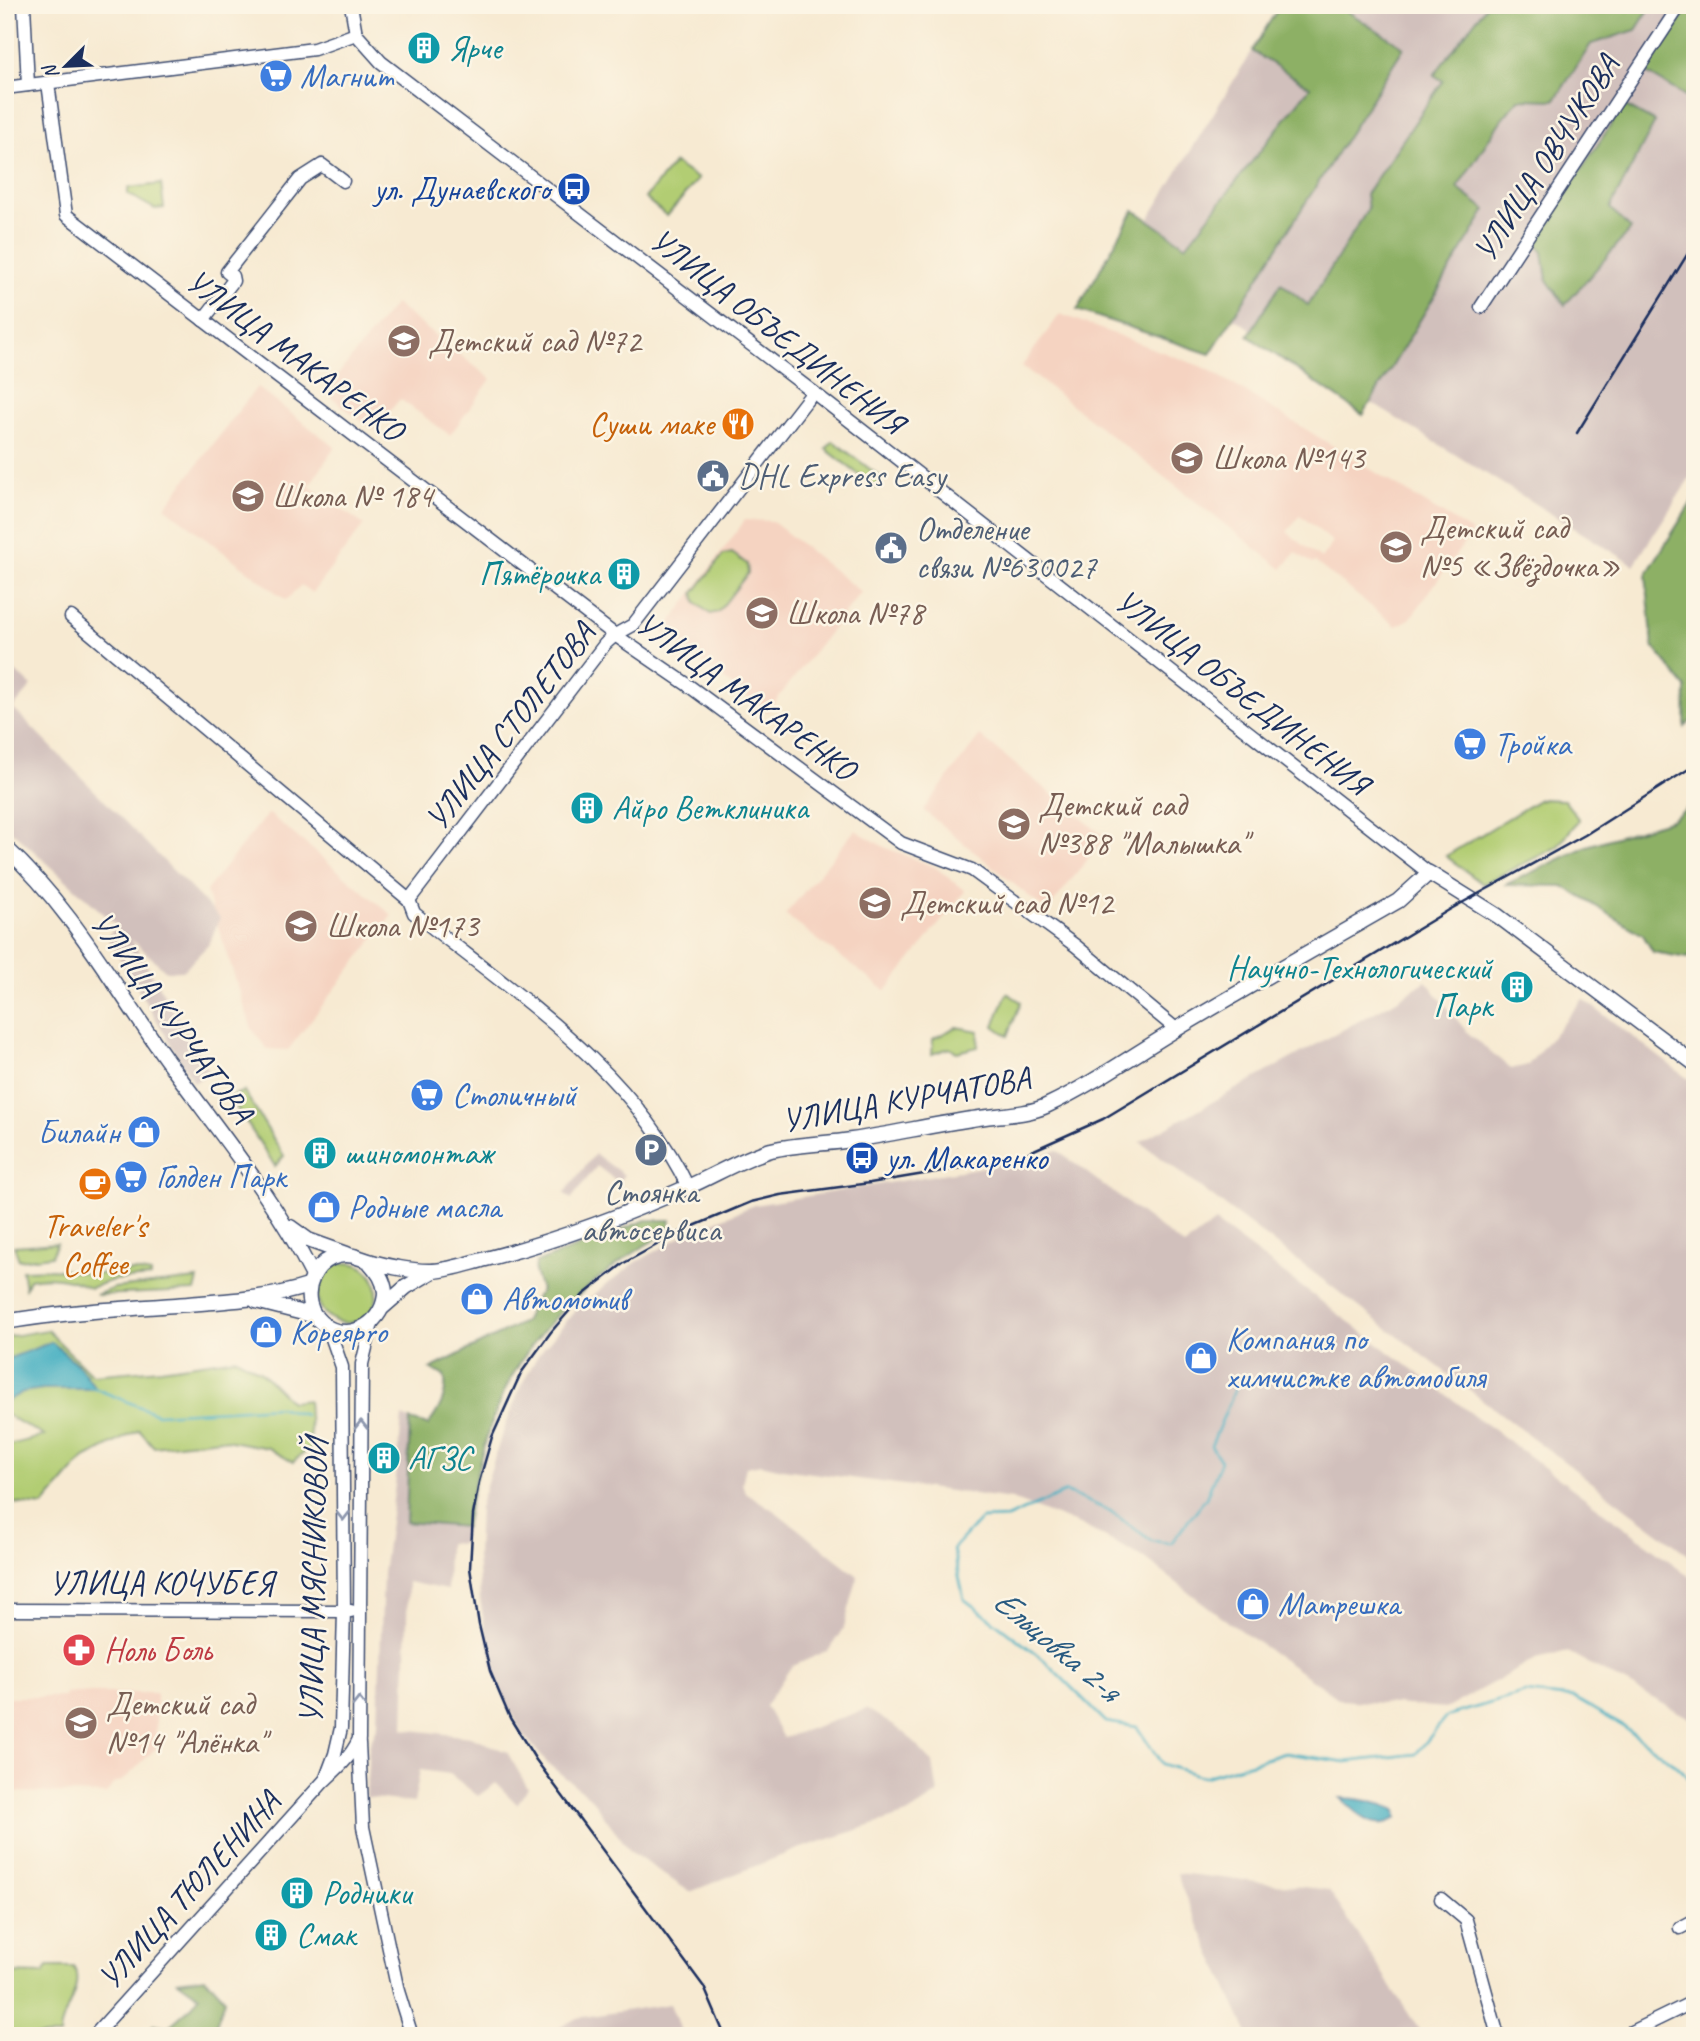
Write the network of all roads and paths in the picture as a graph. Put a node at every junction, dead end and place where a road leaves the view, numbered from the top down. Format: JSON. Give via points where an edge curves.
{"nodes":[{"id":1,"x":24,"y":5,"type":"edge"},
{"id":2,"x":351,"y":5,"type":"edge"},
{"id":3,"x":1680,"y":5,"type":"edge"},
{"id":4,"x":356,"y":34,"type":"junction"},
{"id":5,"x":48,"y":83,"type":"junction"},
{"id":6,"x":28,"y":85,"type":"junction"},
{"id":7,"x":5,"y":88,"type":"edge"},
{"id":8,"x":342,"y":181,"type":"dead end"},
{"id":9,"x":1481,"y":307,"type":"dead end"},
{"id":10,"x":203,"y":320,"type":"junction"},
{"id":11,"x":813,"y":392,"type":"junction"},
{"id":12,"x":71,"y":617,"type":"dead end"},
{"id":13,"x":615,"y":635,"type":"junction"},
{"id":14,"x":5,"y":847,"type":"edge"},
{"id":15,"x":1429,"y":873,"type":"junction"},
{"id":16,"x":409,"y":900,"type":"junction"},
{"id":17,"x":1176,"y":1029,"type":"junction"},
{"id":18,"x":1695,"y":1064,"type":"edge"},
{"id":19,"x":688,"y":1187,"type":"junction"},
{"id":20,"x":286,"y":1224,"type":"junction"},
{"id":21,"x":347,"y":1254,"type":"junction"},
{"id":22,"x":370,"y":1263,"type":"junction"},
{"id":23,"x":433,"y":1271,"type":"junction"},
{"id":24,"x":310,"y":1280,"type":"junction"},
{"id":25,"x":248,"y":1299,"type":"junction"},
{"id":26,"x":383,"y":1307,"type":"junction"},
{"id":27,"x":315,"y":1316,"type":"junction"},
{"id":28,"x":5,"y":1322,"type":"edge"},
{"id":29,"x":372,"y":1323,"type":"junction"},
{"id":30,"x":328,"y":1327,"type":"junction"},
{"id":31,"x":5,"y":1611,"type":"edge"},
{"id":32,"x":344,"y":1611,"type":"junction"},
{"id":33,"x":359,"y":1611,"type":"junction"},
{"id":34,"x":359,"y":1739,"type":"junction"},
{"id":35,"x":324,"y":1781,"type":"junction"},
{"id":36,"x":1441,"y":1899,"type":"dead end"},
{"id":37,"x":1695,"y":1920,"type":"edge"},
{"id":38,"x":1680,"y":1928,"type":"dead end"},
{"id":39,"x":1695,"y":2001,"type":"edge"},
{"id":40,"x":94,"y":2036,"type":"edge"},
{"id":41,"x":412,"y":2036,"type":"edge"},
{"id":42,"x":1498,"y":2036,"type":"edge"},
{"id":43,"x":1623,"y":2036,"type":"edge"}],
"edges":[{"from":1,"to":6,"type":"street"},
{"from":2,"to":4,"type":"street"},
{"from":3,"to":9,"type":"street","name":"УЛИЦА ОВЧУКОВА"},
{"from":4,"to":5,"type":"street","via":[[314,49]]},
{"from":4,"to":11,"type":"street","name":"УЛИЦА ОБЪЕДИНЕНИЯ","via":[[381,62]]},
{"from":5,"to":6,"type":"street"},
{"from":5,"to":10,"type":"street","name":"УЛИЦА МАКАРЕНКО","via":[[65,215]]},
{"from":6,"to":7,"type":"street"},
{"from":8,"to":10,"type":"street","via":[[322,166],[300,178],[227,272],[233,281]]},
{"from":10,"to":13,"type":"street","name":"УЛИЦА МАКАРЕНКО"},
{"from":11,"to":13,"type":"street","name":"УЛИЦА СТОЛЕТОВА","via":[[633,625]]},
{"from":11,"to":15,"type":"street","name":"УЛИЦА ОБЪЕДИНЕНИЯ"},
{"from":12,"to":16,"type":"street"},
{"from":13,"to":16,"type":"street","name":"УЛИЦА СТОЛЕТОВА"},
{"from":13,"to":17,"type":"street","name":"УЛИЦА МАКАРЕНКО","via":[[901,843],[972,870],[1076,946]]},
{"from":14,"to":20,"type":"main road","name":"УЛИЦА КУРЧАТОВА","via":[[63,912]]},
{"from":15,"to":17,"type":"main road","name":"УЛИЦА КУРЧАТОВА","via":[[1398,901]]},
{"from":15,"to":18,"type":"main road","name":"УЛИЦА ОБЪЕДИНЕНИЯ","via":[[1497,916]]},
{"from":16,"to":19,"type":"street","via":[[414,913],[589,1055],[646,1119]]},
{"from":17,"to":19,"type":"main road","name":"УЛИЦА КУРЧАТОВА","via":[[1041,1108],[769,1151]]},
{"from":19,"to":23,"type":"main road","name":"УЛИЦА КУРЧАТОВА","via":[[521,1250]]},
{"from":20,"to":21,"type":"main road","via":[[308,1240]]},
{"from":20,"to":24,"type":"main road"},
{"from":21,"to":22,"type":"main road"},
{"from":21,"to":24,"type":"main road","via":[[322,1263]]},
{"from":22,"to":23,"type":"main road","name":"УЛИЦА КУРЧАТОВА"},
{"from":22,"to":26,"type":"main road","via":[[381,1275]]},
{"from":23,"to":26,"type":"main road","name":"УЛИЦА КУРЧАТОВА"},
{"from":24,"to":25,"type":"main road","via":[[286,1293]]},
{"from":24,"to":27,"type":"main road","via":[[310,1306]]},
{"from":25,"to":27,"type":"main road"},
{"from":25,"to":28,"type":"main road"},
{"from":26,"to":29,"type":"main road"},
{"from":27,"to":30,"type":"main road"},
{"from":29,"to":30,"type":"main road","via":[[343,1332]]},
{"from":33,"to":29,"type":"street","name":"УЛИЦА МЯСНИКОВОЙ","one_way":true,"via":[[362,1364]]},
{"from":30,"to":32,"type":"street","name":"УЛИЦА МЯСНИКОВОЙ","one_way":true,"via":[[342,1367]]},
{"from":31,"to":32,"type":"street","name":"УЛИЦА КОЧУБЕЯ"},
{"from":32,"to":33,"type":"street","name":"УЛИЦА КОЧУБЕЯ"},
{"from":32,"to":35,"type":"street","name":"УЛИЦА МЯСНИКОВОЙ","via":[[341,1728]]},
{"from":34,"to":33,"type":"street","name":"УЛИЦА МЯСНИКОВОЙ","one_way":true},
{"from":34,"to":35,"type":"street","name":"УЛИЦА МЯСНИКОВОЙ","via":[[353,1753]]},
{"from":34,"to":41,"type":"street","name":"УЛИЦА МЯСНИКОВОЙ","via":[[363,1827],[398,1992]]},
{"from":35,"to":40,"type":"street","name":"УЛИЦА ТЮЛЕНИНА"},
{"from":36,"to":42,"type":"street","via":[[1466,1920]]},
{"from":37,"to":38,"type":"street"},
{"from":39,"to":43,"type":"street"}]}
